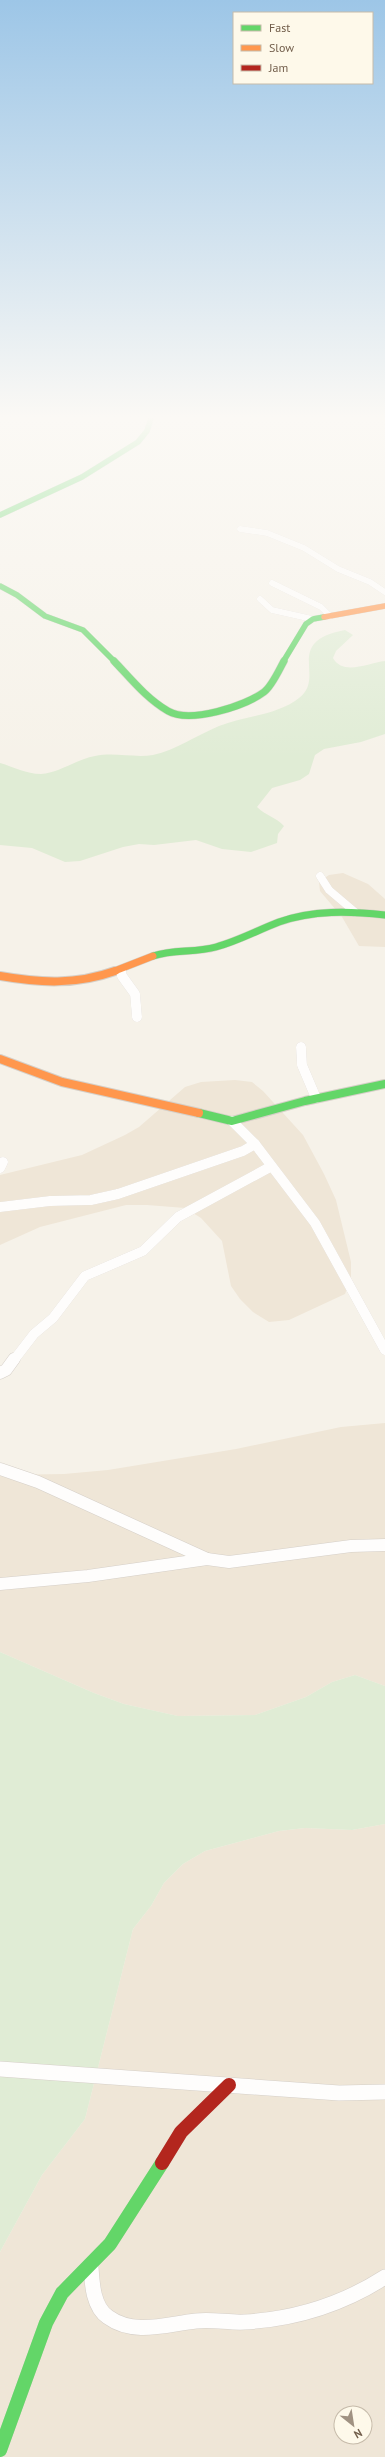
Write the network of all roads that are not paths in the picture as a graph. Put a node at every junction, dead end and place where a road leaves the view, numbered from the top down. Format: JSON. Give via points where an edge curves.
{"nodes":[{"id":1,"x":244,"y":530,"type":"edge"},
{"id":2,"x":272,"y":583,"type":"dead end"},
{"id":3,"x":0,"y":586,"type":"edge"},
{"id":4,"x":385,"y":592,"type":"edge"},
{"id":5,"x":260,"y":599,"type":"dead end"},
{"id":6,"x":385,"y":606,"type":"edge"},
{"id":7,"x":330,"y":616,"type":"junction"},
{"id":8,"x":312,"y":619,"type":"junction"},
{"id":9,"x":320,"y":876,"type":"dead end"},
{"id":10,"x":355,"y":912,"type":"junction"},
{"id":11,"x":385,"y":915,"type":"edge"},
{"id":12,"x":121,"y":970,"type":"junction"},
{"id":13,"x":0,"y":976,"type":"edge"},
{"id":14,"x":137,"y":1017,"type":"dead end"},
{"id":15,"x":301,"y":1047,"type":"dead end"},
{"id":16,"x":0,"y":1059,"type":"edge"},
{"id":17,"x":385,"y":1084,"type":"edge"},
{"id":18,"x":316,"y":1098,"type":"junction"},
{"id":19,"x":232,"y":1121,"type":"junction"},
{"id":20,"x":255,"y":1144,"type":"junction"},
{"id":21,"x":270,"y":1167,"type":"junction"},
{"id":22,"x":0,"y":1207,"type":"edge"},
{"id":23,"x":385,"y":1350,"type":"edge"},
{"id":24,"x":0,"y":1373,"type":"edge"},
{"id":25,"x":0,"y":1469,"type":"edge"},
{"id":26,"x":385,"y":1545,"type":"edge"},
{"id":27,"x":207,"y":1559,"type":"junction"},
{"id":28,"x":0,"y":1584,"type":"edge"},
{"id":29,"x":0,"y":2069,"type":"edge"},
{"id":30,"x":229,"y":2085,"type":"junction"},
{"id":31,"x":385,"y":2092,"type":"edge"},
{"id":32,"x":90,"y":2265,"type":"junction"},
{"id":33,"x":385,"y":2277,"type":"edge"},
{"id":34,"x":0,"y":2450,"type":"edge"}],
"edges":[{"from":1,"to":4,"type":"street","via":[[267,533],[304,548],[338,569],[370,582]]},
{"from":2,"to":7,"type":"street","via":[[320,606]]},
{"from":3,"to":8,"type":"street","via":[[45,616],[83,630],[148,696],[169,712],[187,717],[232,707],[265,692],[305,624]]},
{"from":5,"to":8,"type":"street","via":[[272,610]]},
{"from":6,"to":7,"type":"street"},
{"from":7,"to":8,"type":"street"},
{"from":9,"to":10,"type":"street","via":[[334,895]]},
{"from":10,"to":11,"type":"street"},
{"from":10,"to":12,"type":"street","via":[[297,916],[218,947],[203,951],[167,950]]},
{"from":12,"to":13,"type":"street","via":[[84,982],[58,985],[32,983]]},
{"from":12,"to":14,"type":"street","via":[[122,976],[135,994]]},
{"from":15,"to":18,"type":"street","via":[[299,1050],[303,1068]]},
{"from":16,"to":19,"type":"street","via":[[62,1082]]},
{"from":17,"to":18,"type":"street"},
{"from":18,"to":19,"type":"street"},
{"from":19,"to":20,"type":"street"},
{"from":20,"to":21,"type":"street"},
{"from":20,"to":22,"type":"street","via":[[210,1162],[91,1200],[50,1201]]},
{"from":21,"to":23,"type":"street","via":[[315,1223]]},
{"from":21,"to":24,"type":"street","via":[[178,1217],[143,1251],[85,1276],[53,1318],[34,1334],[6,1370]]},
{"from":25,"to":27,"type":"street","via":[[38,1482]]},
{"from":26,"to":27,"type":"street","via":[[351,1546],[229,1562]]},
{"from":27,"to":28,"type":"street","via":[[88,1576]]},
{"from":29,"to":30,"type":"street"},
{"from":30,"to":31,"type":"street","via":[[339,2093]]},
{"from":30,"to":32,"type":"street","via":[[180,2132],[110,2244]]},
{"from":32,"to":33,"type":"street","via":[[93,2293],[106,2317],[135,2328],[197,2321],[245,2322],[284,2317],[326,2307],[367,2290]]},
{"from":32,"to":34,"type":"street","via":[[62,2293],[46,2323]]}]}
